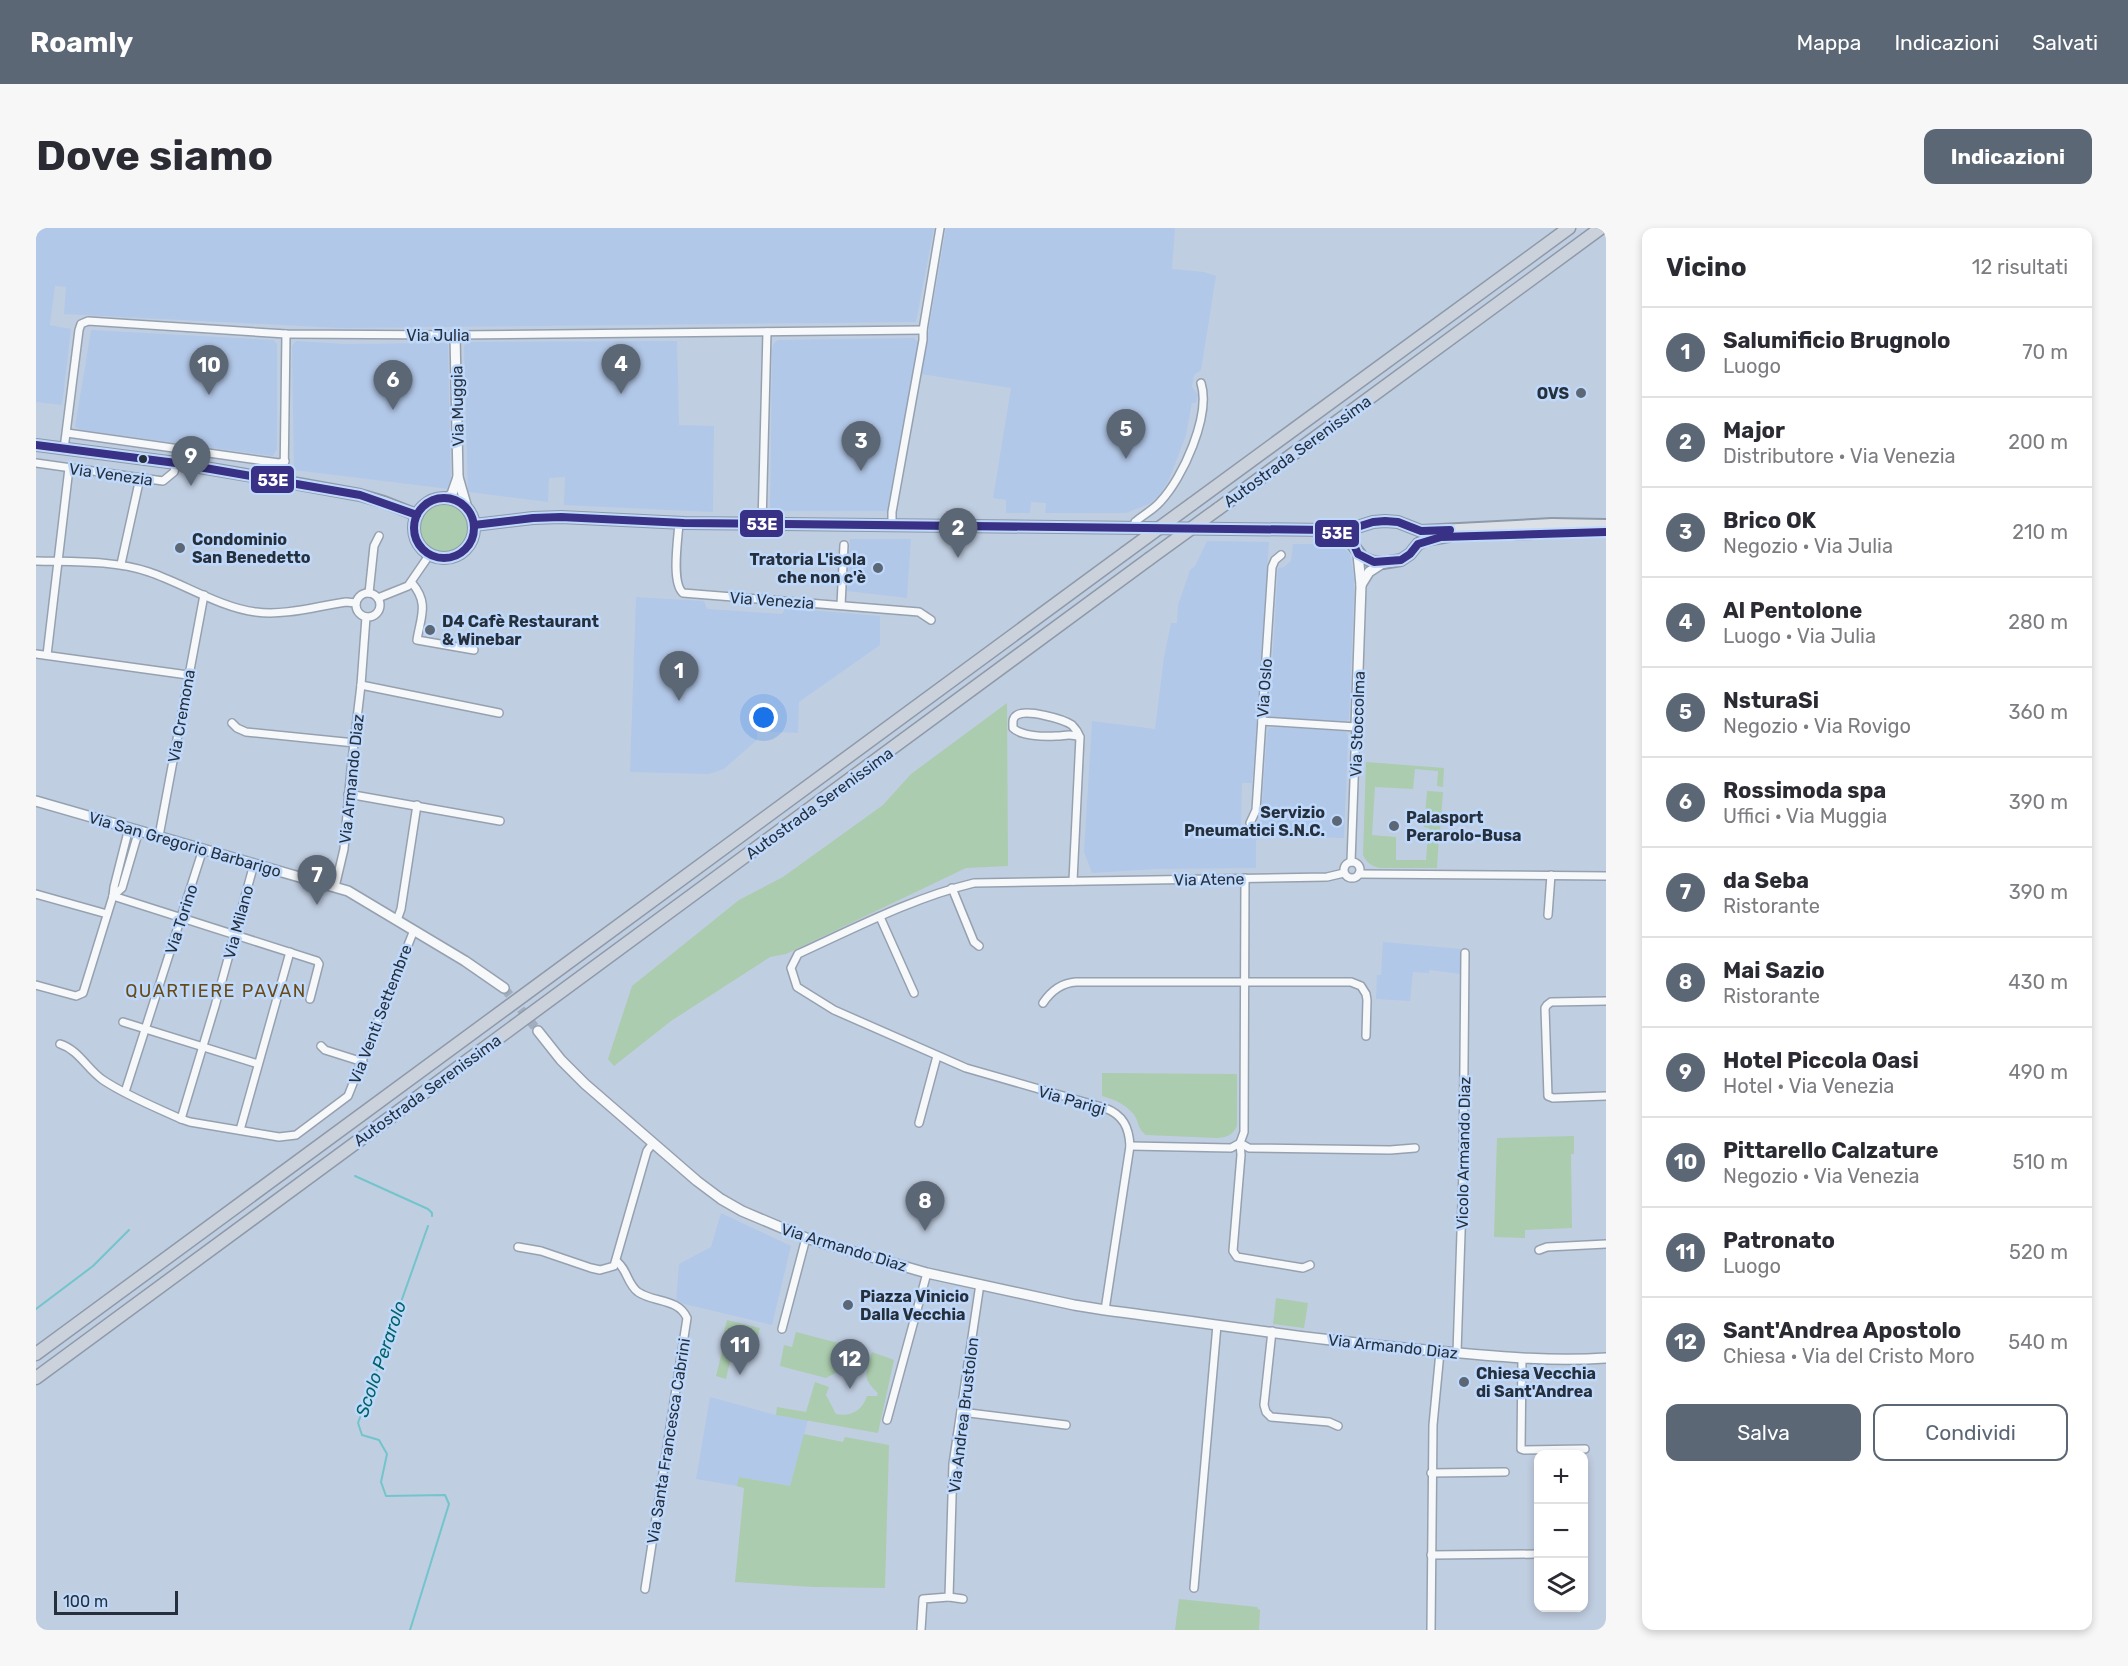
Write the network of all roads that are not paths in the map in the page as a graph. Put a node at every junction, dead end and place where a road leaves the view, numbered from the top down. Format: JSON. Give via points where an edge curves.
{"nodes":[{"id":1,"x":940,"y":228,"type":"edge"},
{"id":2,"x":1569,"y":228,"type":"edge"},
{"id":3,"x":1602,"y":228,"type":"edge"},
{"id":4,"x":923,"y":330,"type":"junction"},
{"id":5,"x":767,"y":332,"type":"junction"},
{"id":6,"x":286,"y":334,"type":"junction"},
{"id":7,"x":455,"y":335,"type":"junction"},
{"id":8,"x":1201,"y":383,"type":"dead end"},
{"id":9,"x":66,"y":433,"type":"junction"},
{"id":10,"x":36,"y":445,"type":"edge"},
{"id":11,"x":64,"y":448,"type":"junction"},
{"id":12,"x":285,"y":461,"type":"junction"},
{"id":13,"x":176,"y":463,"type":"junction"},
{"id":14,"x":36,"y":464,"type":"edge"},
{"id":15,"x":69,"y":468,"type":"junction"},
{"id":16,"x":140,"y":477,"type":"junction"},
{"id":17,"x":458,"y":477,"type":"junction"},
{"id":18,"x":284,"y":481,"type":"junction"},
{"id":19,"x":447,"y":498,"type":"junction"},
{"id":20,"x":467,"y":508,"type":"junction"},
{"id":21,"x":417,"y":515,"type":"junction"},
{"id":22,"x":678,"y":523,"type":"junction"},
{"id":23,"x":762,"y":524,"type":"junction"},
{"id":24,"x":474,"y":525,"type":"junction"},
{"id":25,"x":1365,"y":525,"type":"junction"},
{"id":26,"x":1606,"y":525,"type":"edge"},
{"id":27,"x":892,"y":526,"type":"junction"},
{"id":28,"x":1407,"y":526,"type":"junction"},
{"id":29,"x":1135,"y":527,"type":"junction"},
{"id":30,"x":1329,"y":530,"type":"junction"},
{"id":31,"x":1606,"y":532,"type":"edge"},
{"id":32,"x":379,"y":536,"type":"dead end"},
{"id":33,"x":844,"y":544,"type":"dead end"},
{"id":34,"x":1413,"y":549,"type":"junction"},
{"id":35,"x":1356,"y":550,"type":"junction"},
{"id":36,"x":430,"y":554,"type":"junction"},
{"id":37,"x":1281,"y":555,"type":"dead end"},
{"id":38,"x":36,"y":561,"type":"edge"},
{"id":39,"x":58,"y":562,"type":"junction"},
{"id":40,"x":1383,"y":563,"type":"junction"},
{"id":41,"x":121,"y":564,"type":"junction"},
{"id":42,"x":412,"y":583,"type":"junction"},
{"id":43,"x":1361,"y":585,"type":"junction"},
{"id":44,"x":369,"y":592,"type":"junction"},
{"id":45,"x":204,"y":595,"type":"junction"},
{"id":46,"x":378,"y":598,"type":"junction"},
{"id":47,"x":356,"y":603,"type":"junction"},
{"id":48,"x":841,"y":605,"type":"junction"},
{"id":49,"x":366,"y":617,"type":"junction"},
{"id":50,"x":931,"y":620,"type":"dead end"},
{"id":51,"x":474,"y":650,"type":"dead end"},
{"id":52,"x":36,"y":654,"type":"edge"},
{"id":53,"x":47,"y":655,"type":"junction"},
{"id":54,"x":188,"y":675,"type":"junction"},
{"id":55,"x":362,"y":685,"type":"junction"},
{"id":56,"x":499,"y":713,"type":"dead end"},
{"id":57,"x":1262,"y":721,"type":"junction"},
{"id":58,"x":232,"y":723,"type":"dead end"},
{"id":59,"x":1356,"y":727,"type":"junction"},
{"id":60,"x":1080,"y":737,"type":"junction"},
{"id":61,"x":355,"y":743,"type":"junction"},
{"id":62,"x":348,"y":794,"type":"junction"},
{"id":63,"x":36,"y":801,"type":"edge"},
{"id":64,"x":417,"y":805,"type":"junction"},
{"id":65,"x":500,"y":821,"type":"dead end"},
{"id":66,"x":1250,"y":823,"type":"dead end"},
{"id":67,"x":134,"y":829,"type":"junction"},
{"id":68,"x":159,"y":836,"type":"junction"},
{"id":69,"x":203,"y":849,"type":"junction"},
{"id":70,"x":1351,"y":862,"type":"junction"},
{"id":71,"x":254,"y":864,"type":"junction"},
{"id":72,"x":1344,"y":873,"type":"junction"},
{"id":73,"x":1359,"y":874,"type":"junction"},
{"id":74,"x":1551,"y":875,"type":"junction"},
{"id":75,"x":1606,"y":876,"type":"edge"},
{"id":76,"x":1245,"y":878,"type":"junction"},
{"id":77,"x":1073,"y":881,"type":"junction"},
{"id":78,"x":335,"y":887,"type":"junction"},
{"id":79,"x":952,"y":888,"type":"junction"},
{"id":80,"x":36,"y":894,"type":"edge"},
{"id":81,"x":114,"y":896,"type":"junction"},
{"id":82,"x":107,"y":914,"type":"junction"},
{"id":83,"x":1548,"y":915,"type":"dead end"},
{"id":84,"x":181,"y":917,"type":"junction"},
{"id":85,"x":880,"y":917,"type":"junction"},
{"id":86,"x":397,"y":920,"type":"junction"},
{"id":87,"x":414,"y":930,"type":"junction"},
{"id":88,"x":234,"y":934,"type":"junction"},
{"id":89,"x":979,"y":946,"type":"dead end"},
{"id":90,"x":290,"y":952,"type":"junction"},
{"id":91,"x":1465,"y":953,"type":"dead end"},
{"id":92,"x":791,"y":972,"type":"joint"},
{"id":93,"x":1245,"y":982,"type":"junction"},
{"id":94,"x":36,"y":985,"type":"edge"},
{"id":95,"x":504,"y":988,"type":"tunnel mouth"},
{"id":96,"x":914,"y":993,"type":"dead end"},
{"id":97,"x":310,"y":999,"type":"dead end"},
{"id":98,"x":1606,"y":1001,"type":"edge"},
{"id":99,"x":1043,"y":1003,"type":"dead end"},
{"id":100,"x":123,"y":1022,"type":"dead end"},
{"id":101,"x":146,"y":1030,"type":"junction"},
{"id":102,"x":538,"y":1031,"type":"tunnel mouth"},
{"id":103,"x":1366,"y":1036,"type":"dead end"},
{"id":104,"x":60,"y":1044,"type":"dead end"},
{"id":105,"x":321,"y":1046,"type":"dead end"},
{"id":106,"x":202,"y":1047,"type":"junction"},
{"id":107,"x":937,"y":1056,"type":"junction"},
{"id":108,"x":363,"y":1062,"type":"junction"},
{"id":109,"x":258,"y":1064,"type":"junction"},
{"id":110,"x":125,"y":1092,"type":"junction"},
{"id":111,"x":1606,"y":1096,"type":"edge"},
{"id":112,"x":181,"y":1119,"type":"junction"},
{"id":113,"x":919,"y":1123,"type":"dead end"},
{"id":114,"x":240,"y":1130,"type":"junction"},
{"id":115,"x":653,"y":1143,"type":"junction"},
{"id":116,"x":1240,"y":1143,"type":"junction"},
{"id":117,"x":1130,"y":1146,"type":"junction"},
{"id":118,"x":1415,"y":1148,"type":"dead end"},
{"id":119,"x":806,"y":1238,"type":"junction"},
{"id":120,"x":1606,"y":1244,"type":"edge"},
{"id":121,"x":518,"y":1247,"type":"dead end"},
{"id":122,"x":1539,"y":1250,"type":"dead end"},
{"id":123,"x":616,"y":1261,"type":"junction"},
{"id":124,"x":1310,"y":1265,"type":"dead end"},
{"id":125,"x":927,"y":1273,"type":"junction"},
{"id":126,"x":980,"y":1284,"type":"junction"},
{"id":127,"x":1105,"y":1310,"type":"junction"},
{"id":128,"x":1217,"y":1325,"type":"junction"},
{"id":129,"x":782,"y":1329,"type":"dead end"},
{"id":130,"x":1272,"y":1331,"type":"junction"},
{"id":131,"x":1440,"y":1352,"type":"junction"},
{"id":132,"x":1457,"y":1353,"type":"junction"},
{"id":133,"x":36,"y":1354,"type":"edge"},
{"id":134,"x":1521,"y":1358,"type":"junction"},
{"id":135,"x":1606,"y":1358,"type":"edge"},
{"id":136,"x":36,"y":1378,"type":"edge"},
{"id":137,"x":961,"y":1412,"type":"junction"},
{"id":138,"x":887,"y":1420,"type":"dead end"},
{"id":139,"x":1066,"y":1425,"type":"dead end"},
{"id":140,"x":1338,"y":1426,"type":"dead end"},
{"id":141,"x":1585,"y":1449,"type":"dead end"},
{"id":142,"x":1505,"y":1472,"type":"dead end"},
{"id":143,"x":1431,"y":1473,"type":"junction"},
{"id":144,"x":1534,"y":1554,"type":"edge"},
{"id":145,"x":1431,"y":1555,"type":"junction"},
{"id":146,"x":1194,"y":1588,"type":"dead end"},
{"id":147,"x":645,"y":1589,"type":"dead end"},
{"id":148,"x":949,"y":1597,"type":"junction"},
{"id":149,"x":963,"y":1599,"type":"dead end"},
{"id":150,"x":921,"y":1630,"type":"edge"},
{"id":151,"x":1431,"y":1630,"type":"edge"}],
"edges":[{"from":1,"to":4,"type":"street"},
{"from":2,"to":133,"type":"highway","name":"Autostrada Serenissima","bridge":true},
{"from":3,"to":136,"type":"highway","name":"Autostrada Serenissima","bridge":true},
{"from":4,"to":5,"type":"street","name":"Via Julia"},
{"from":4,"to":27,"type":"street"},
{"from":5,"to":7,"type":"street","name":"Via Julia"},
{"from":5,"to":23,"type":"street"},
{"from":6,"to":7,"type":"street","name":"Via Julia"},
{"from":6,"to":9,"type":"street","name":"Via Julia","via":[[84,322],[79,330]]},
{"from":6,"to":12,"type":"street"},
{"from":7,"to":17,"type":"street","name":"Via Muggia"},
{"from":8,"to":29,"type":"street","via":[[1201,412],[1185,466],[1160,502],[1135,522]]},
{"from":9,"to":11,"type":"street","name":"Via Julia"},
{"from":9,"to":12,"type":"street"},
{"from":10,"to":11,"type":"main road","name":"Via Venezia"},
{"from":11,"to":13,"type":"main road","name":"Via Venezia"},
{"from":12,"to":18,"type":"street"},
{"from":13,"to":16,"type":"street","name":"Via Venezia","via":[[174,472],[163,481]]},
{"from":13,"to":18,"type":"main road","name":"Via Venezia"},
{"from":14,"to":15,"type":"street","name":"Via Venezia"},
{"from":15,"to":16,"type":"street","name":"Via Venezia"},
{"from":15,"to":39,"type":"street"},
{"from":16,"to":41,"type":"street"},
{"from":17,"to":19,"type":"street","name":"Via Muggia"},
{"from":17,"to":20,"type":"street","name":"Via Muggia"},
{"from":18,"to":21,"type":"main road","name":"Via Venezia","via":[[360,495]]},
{"from":19,"to":20,"type":"main road"},
{"from":19,"to":21,"type":"main road","via":[[433,500]]},
{"from":20,"to":24,"type":"main road"},
{"from":21,"to":36,"type":"main road","via":[[417,541]]},
{"from":22,"to":23,"type":"main road"},
{"from":22,"to":24,"type":"main road","via":[[553,517]]},
{"from":22,"to":48,"type":"street","name":"Via Venezia","via":[[676,578],[683,593]]},
{"from":23,"to":27,"type":"main road"},
{"from":24,"to":36,"type":"main road","via":[[470,543],[457,555]]},
{"from":25,"to":28,"type":"main road","via":[[1385,521]]},
{"from":25,"to":30,"type":"main road"},
{"from":25,"to":35,"type":"main road","via":[[1356,533]]},
{"from":26,"to":28,"type":"main road","via":[[1421,531]]},
{"from":27,"to":29,"type":"main road"},
{"from":28,"to":34,"type":"main road","via":[[1412,533]]},
{"from":29,"to":30,"type":"main road"},
{"from":30,"to":35,"type":"main road","via":[[1344,537]]},
{"from":31,"to":34,"type":"main road","via":[[1442,537],[1426,540]]},
{"from":32,"to":44,"type":"street","via":[[374,546]]},
{"from":33,"to":48,"type":"street"},
{"from":34,"to":40,"type":"main road","via":[[1401,560]]},
{"from":35,"to":40,"type":"main road","via":[[1368,561]]},
{"from":35,"to":43,"type":"street","name":"Via Stoccolma"},
{"from":36,"to":42,"type":"street"},
{"from":37,"to":57,"type":"street","name":"Via Oslo","via":[[1272,567]]},
{"from":38,"to":39,"type":"street"},
{"from":39,"to":41,"type":"street"},
{"from":39,"to":53,"type":"street"},
{"from":40,"to":43,"type":"street","via":[[1369,572]]},
{"from":41,"to":45,"type":"street","via":[[151,572]]},
{"from":42,"to":46,"type":"street"},
{"from":42,"to":51,"type":"street","via":[[423,601],[417,640]]},
{"from":43,"to":59,"type":"street","name":"Via Stoccolma"},
{"from":44,"to":46,"type":"street"},
{"from":44,"to":47,"type":"street"},
{"from":45,"to":47,"type":"street","via":[[259,613]]},
{"from":45,"to":54,"type":"street","name":"Via Cremona"},
{"from":46,"to":49,"type":"street","name":"Via Armando Diaz","via":[[380,609]]},
{"from":47,"to":49,"type":"street"},
{"from":48,"to":50,"type":"street","name":"Via Venezia","via":[[919,612]]},
{"from":49,"to":55,"type":"street","name":"Via Armando Diaz"},
{"from":52,"to":53,"type":"street"},
{"from":53,"to":54,"type":"street"},
{"from":54,"to":68,"type":"street","name":"Via Cremona"},
{"from":55,"to":56,"type":"street"},
{"from":55,"to":61,"type":"street","name":"Via Armando Diaz"},
{"from":57,"to":59,"type":"street"},
{"from":57,"to":66,"type":"street","name":"Via Oslo","via":[[1256,810]]},
{"from":58,"to":61,"type":"street","via":[[246,732]]},
{"from":59,"to":70,"type":"street","name":"Via Stoccolma"},
{"from":60,"to":60,"type":"street","via":[[1075,728],[1057,719],[1024,712],[1013,722],[1013,728],[1025,734]]},
{"from":60,"to":77,"type":"street"},
{"from":61,"to":62,"type":"street","name":"Via Armando Diaz"},
{"from":62,"to":64,"type":"street"},
{"from":62,"to":78,"type":"street","name":"Via Armando Diaz","via":[[342,862]]},
{"from":63,"to":67,"type":"street","name":"Via San Gregorio Barbarigo"},
{"from":64,"to":65,"type":"street"},
{"from":64,"to":86,"type":"street"},
{"from":67,"to":68,"type":"street","name":"Via San Gregorio Barbarigo"},
{"from":67,"to":81,"type":"street","via":[[122,888]]},
{"from":68,"to":69,"type":"street","name":"Via San Gregorio Barbarigo"},
{"from":69,"to":71,"type":"street","name":"Via San Gregorio Barbarigo"},
{"from":69,"to":84,"type":"street","name":"Via Torino"},
{"from":70,"to":72,"type":"street"},
{"from":70,"to":73,"type":"street","via":[[1359,866]]},
{"from":71,"to":78,"type":"street","name":"Via San Gregorio Barbarigo"},
{"from":71,"to":88,"type":"street","name":"Via Milano"},
{"from":72,"to":73,"type":"street","name":"Via Atene","via":[[1352,879]]},
{"from":72,"to":76,"type":"street","name":"Via Atene","via":[[1327,877]]},
{"from":73,"to":74,"type":"street","name":"Via Atene"},
{"from":74,"to":75,"type":"street","name":"Via Atene"},
{"from":74,"to":83,"type":"street"},
{"from":76,"to":77,"type":"street","name":"Via Atene"},
{"from":76,"to":93,"type":"street"},
{"from":77,"to":79,"type":"street","name":"Via Atene","via":[[984,882]]},
{"from":78,"to":86,"type":"street"},
{"from":79,"to":85,"type":"street","name":"Via Atene"},
{"from":79,"to":89,"type":"street"},
{"from":80,"to":82,"type":"street"},
{"from":81,"to":82,"type":"street"},
{"from":81,"to":84,"type":"street"},
{"from":82,"to":94,"type":"street","via":[[81,995]]},
{"from":84,"to":88,"type":"street"},
{"from":84,"to":101,"type":"street","name":"Via Torino"},
{"from":85,"to":92,"type":"street","name":"Via Atene","via":[[798,954]]},
{"from":85,"to":96,"type":"street"},
{"from":86,"to":87,"type":"street"},
{"from":87,"to":95,"type":"street"},
{"from":87,"to":108,"type":"street","name":"Via Venti Settembre"},
{"from":88,"to":90,"type":"street"},
{"from":88,"to":106,"type":"street","name":"Via Milano"},
{"from":90,"to":97,"type":"street","via":[[319,964]]},
{"from":90,"to":109,"type":"street"},
{"from":91,"to":132,"type":"street","name":"Vicolo Armando Diaz"},
{"from":92,"to":107,"type":"street","name":"Via Parigi","via":[[797,987],[832,1009]]},
{"from":93,"to":99,"type":"street","via":[[1069,982],[1050,993]]},
{"from":93,"to":103,"type":"street","via":[[1358,984],[1366,994]]},
{"from":93,"to":116,"type":"street","via":[[1244,1132]]},
{"from":98,"to":111,"type":"street","via":[[1551,1002],[1545,1008],[1548,1096]]},
{"from":100,"to":101,"type":"street"},
{"from":101,"to":106,"type":"street"},
{"from":101,"to":110,"type":"street","name":"Via Torino"},
{"from":102,"to":115,"type":"street","name":"Via Armando Diaz","via":[[585,1084]]},
{"from":104,"to":110,"type":"street","name":"Via Venti Settembre","via":[[76,1053],[98,1076]]},
{"from":105,"to":108,"type":"street"},
{"from":106,"to":109,"type":"street"},
{"from":106,"to":112,"type":"street","name":"Via Milano"},
{"from":107,"to":113,"type":"street"},
{"from":107,"to":117,"type":"street","name":"Via Parigi","via":[[1111,1110],[1125,1123]]},
{"from":108,"to":114,"type":"street","name":"Via Venti Settembre","via":[[348,1095],[296,1136]]},
{"from":109,"to":114,"type":"street"},
{"from":110,"to":112,"type":"street","name":"Via Venti Settembre"},
{"from":112,"to":114,"type":"street","name":"Via Venti Settembre"},
{"from":115,"to":119,"type":"street","name":"Via Armando Diaz","via":[[721,1199]]},
{"from":115,"to":123,"type":"street","via":[[647,1151]]},
{"from":116,"to":117,"type":"street","via":[[1231,1148]]},
{"from":116,"to":118,"type":"street","via":[[1249,1148]]},
{"from":116,"to":124,"type":"street","via":[[1234,1255],[1303,1268]]},
{"from":117,"to":127,"type":"street","name":"Via Parigi"},
{"from":119,"to":125,"type":"street","name":"Via Armando Diaz"},
{"from":119,"to":129,"type":"street"},
{"from":120,"to":122,"type":"street"},
{"from":121,"to":123,"type":"street","via":[[600,1270],[614,1266]]},
{"from":123,"to":147,"type":"street","name":"Via Santa Francesca Cabrini","via":[[640,1293],[681,1307],[687,1318]]},
{"from":125,"to":126,"type":"street","name":"Via Armando Diaz"},
{"from":125,"to":138,"type":"street"},
{"from":126,"to":127,"type":"street","name":"Via Armando Diaz"},
{"from":126,"to":137,"type":"street","name":"Via Andrea Brustolon"},
{"from":127,"to":128,"type":"street","name":"Via Armando Diaz"},
{"from":128,"to":130,"type":"street","name":"Via Armando Diaz"},
{"from":128,"to":146,"type":"street"},
{"from":130,"to":131,"type":"street","name":"Via Armando Diaz"},
{"from":130,"to":140,"type":"street","via":[[1266,1412],[1271,1417]]},
{"from":131,"to":132,"type":"street","name":"Via Armando Diaz"},
{"from":131,"to":143,"type":"street"},
{"from":132,"to":134,"type":"street","name":"Via Armando Diaz"},
{"from":134,"to":135,"type":"street","name":"Via Armando Diaz"},
{"from":134,"to":141,"type":"street","via":[[1521,1449]]},
{"from":137,"to":139,"type":"street"},
{"from":137,"to":148,"type":"street","name":"Via Andrea Brustolon","via":[[953,1464]]},
{"from":142,"to":143,"type":"street"},
{"from":143,"to":145,"type":"street"},
{"from":144,"to":145,"type":"street"},
{"from":145,"to":151,"type":"street"},
{"from":148,"to":149,"type":"street"},
{"from":148,"to":150,"type":"street","via":[[923,1599]]}]}
